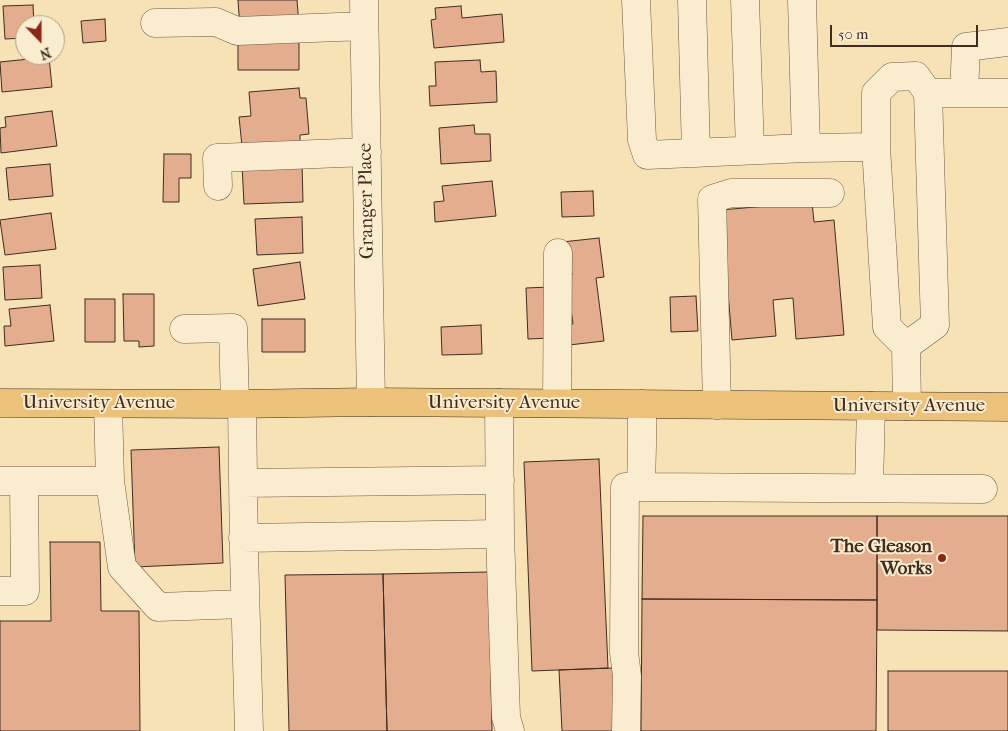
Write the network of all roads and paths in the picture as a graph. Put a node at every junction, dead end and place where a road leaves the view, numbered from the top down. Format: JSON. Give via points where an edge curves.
{"nodes":[{"id":1,"x":636,"y":0,"type":"edge"},
{"id":2,"x":692,"y":0,"type":"edge"},
{"id":3,"x":745,"y":0,"type":"edge"},
{"id":4,"x":802,"y":0,"type":"edge"},
{"id":5,"x":364,"y":13,"type":"edge"},
{"id":6,"x":155,"y":23,"type":"dead end"},
{"id":7,"x":1008,"y":42,"type":"edge"},
{"id":8,"x":928,"y":93,"type":"junction"},
{"id":9,"x":964,"y":93,"type":"junction"},
{"id":10,"x":1008,"y":93,"type":"edge"},
{"id":11,"x":876,"y":147,"type":"junction"},
{"id":12,"x":806,"y":148,"type":"junction"},
{"id":13,"x":750,"y":150,"type":"junction"},
{"id":14,"x":366,"y":152,"type":"junction"},
{"id":15,"x":696,"y":152,"type":"junction"},
{"id":16,"x":218,"y":186,"type":"dead end"},
{"id":17,"x":830,"y":193,"type":"dead end"},
{"id":18,"x":558,"y":253,"type":"dead end"},
{"id":19,"x":184,"y":329,"type":"dead end"},
{"id":20,"x":906,"y":346,"type":"junction"},
{"id":21,"x":0,"y":402,"type":"edge"},
{"id":22,"x":371,"y":402,"type":"junction"},
{"id":23,"x":499,"y":403,"type":"junction"},
{"id":24,"x":108,"y":404,"type":"junction"},
{"id":25,"x":238,"y":404,"type":"junction"},
{"id":26,"x":557,"y":404,"type":"junction"},
{"id":27,"x":642,"y":404,"type":"junction"},
{"id":28,"x":716,"y":405,"type":"junction"},
{"id":29,"x":871,"y":406,"type":"junction"},
{"id":30,"x":907,"y":406,"type":"junction"},
{"id":31,"x":1008,"y":407,"type":"edge"},
{"id":32,"x":500,"y":480,"type":"junction"},
{"id":33,"x":12,"y":481,"type":"edge"},
{"id":34,"x":110,"y":481,"type":"junction"},
{"id":35,"x":242,"y":483,"type":"junction"},
{"id":36,"x":641,"y":487,"type":"junction"},
{"id":37,"x":870,"y":488,"type":"junction"},
{"id":38,"x":983,"y":489,"type":"dead end"},
{"id":39,"x":500,"y":534,"type":"junction"},
{"id":40,"x":243,"y":538,"type":"junction"},
{"id":41,"x":0,"y":591,"type":"edge"},
{"id":42,"x":245,"y":604,"type":"junction"},
{"id":43,"x":249,"y":731,"type":"edge"},
{"id":44,"x":510,"y":731,"type":"edge"},
{"id":45,"x":626,"y":731,"type":"edge"}],
"edges":[{"from":1,"to":15,"type":"street","via":[[642,140],[647,155]]},
{"from":2,"to":15,"type":"street"},
{"from":3,"to":13,"type":"street"},
{"from":4,"to":12,"type":"street"},
{"from":5,"to":6,"type":"street","via":[[237,31],[216,22]]},
{"from":5,"to":14,"type":"street","name":"Granger Place"},
{"from":7,"to":9,"type":"street","via":[[966,47]]},
{"from":8,"to":9,"type":"street"},
{"from":8,"to":11,"type":"street","via":[[916,76],[892,77],[876,93]]},
{"from":8,"to":20,"type":"street","via":[[935,325]]},
{"from":9,"to":10,"type":"street"},
{"from":11,"to":12,"type":"street"},
{"from":11,"to":20,"type":"street","via":[[888,327]]},
{"from":12,"to":13,"type":"street"},
{"from":13,"to":15,"type":"street"},
{"from":14,"to":16,"type":"street","via":[[217,158]]},
{"from":14,"to":22,"type":"street","name":"Granger Place"},
{"from":17,"to":28,"type":"street","via":[[731,193],[712,199]]},
{"from":18,"to":26,"type":"street"},
{"from":19,"to":25,"type":"street","via":[[233,328]]},
{"from":20,"to":30,"type":"street"},
{"from":21,"to":24,"type":"main road","name":"University Avenue"},
{"from":22,"to":23,"type":"main road","name":"University Avenue"},
{"from":22,"to":25,"type":"main road","name":"University Avenue"},
{"from":23,"to":26,"type":"main road","name":"University Avenue"},
{"from":23,"to":32,"type":"street"},
{"from":24,"to":25,"type":"main road","name":"University Avenue"},
{"from":24,"to":34,"type":"street"},
{"from":25,"to":35,"type":"street"},
{"from":26,"to":27,"type":"main road","name":"University Avenue"},
{"from":27,"to":28,"type":"main road","name":"University Avenue"},
{"from":27,"to":36,"type":"street"},
{"from":28,"to":29,"type":"main road","name":"University Avenue"},
{"from":29,"to":30,"type":"main road","name":"University Avenue"},
{"from":29,"to":37,"type":"street"},
{"from":30,"to":31,"type":"main road","name":"University Avenue"},
{"from":32,"to":35,"type":"street"},
{"from":32,"to":39,"type":"street"},
{"from":33,"to":34,"type":"street"},
{"from":33,"to":41,"type":"street","via":[[25,591]]},
{"from":34,"to":42,"type":"street","via":[[122,567],[158,607]]},
{"from":35,"to":40,"type":"street"},
{"from":36,"to":37,"type":"street"},
{"from":36,"to":45,"type":"street","via":[[625,487]]},
{"from":37,"to":38,"type":"street"},
{"from":39,"to":40,"type":"street"},
{"from":39,"to":44,"type":"street","via":[[506,717]]},
{"from":40,"to":42,"type":"street"},
{"from":42,"to":43,"type":"street"}]}
